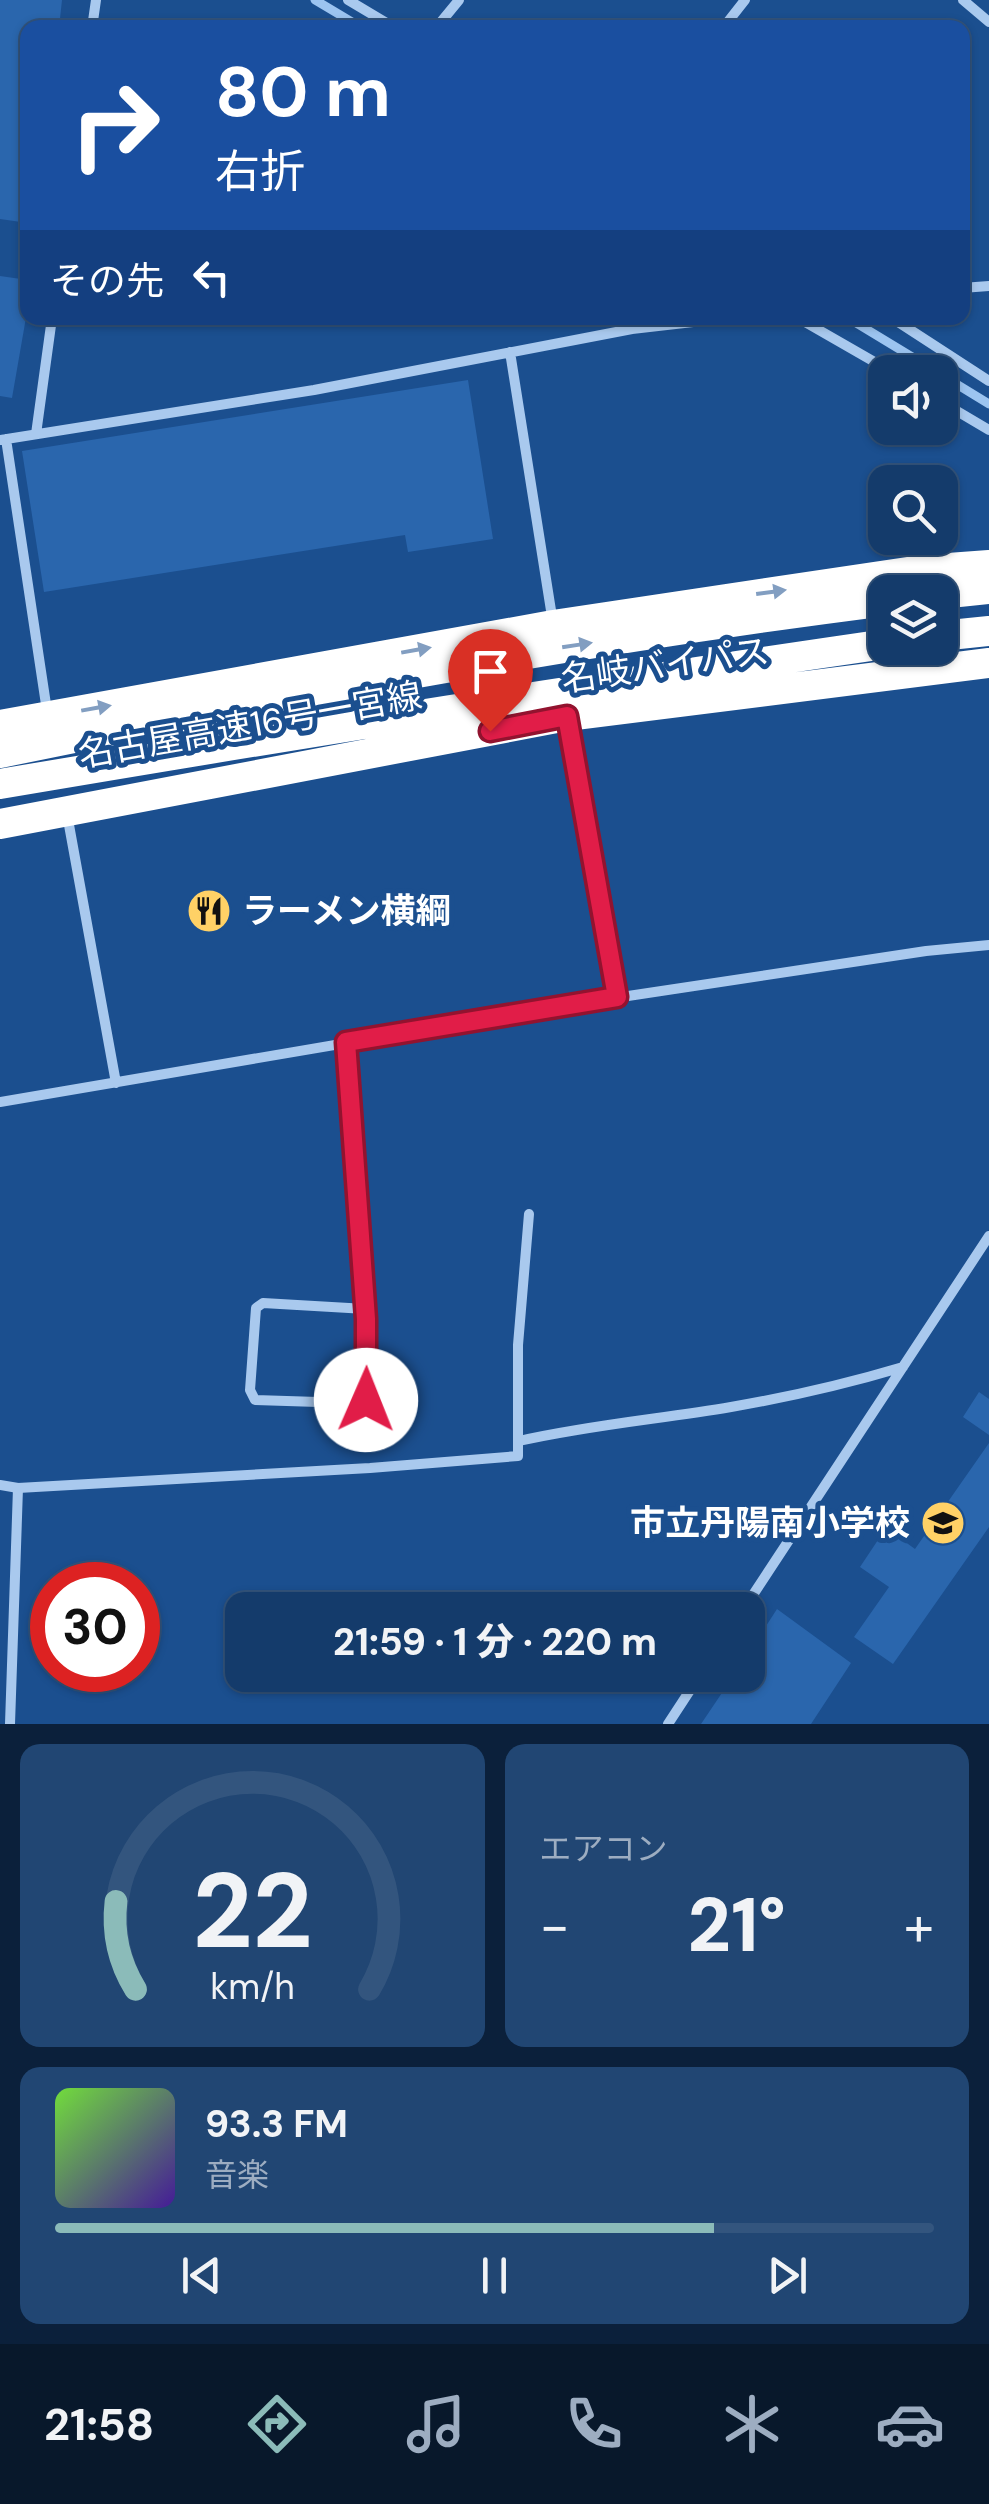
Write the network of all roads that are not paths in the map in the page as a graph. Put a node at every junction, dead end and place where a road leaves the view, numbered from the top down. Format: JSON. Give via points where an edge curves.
{"nodes":[{"id":1,"x":348,"y":0,"type":"edge"},
{"id":2,"x":459,"y":0,"type":"edge"},
{"id":3,"x":745,"y":0,"type":"edge"},
{"id":4,"x":968,"y":2,"type":"edge"},
{"id":5,"x":382,"y":20,"type":"edge"},
{"id":6,"x":443,"y":20,"type":"edge"},
{"id":7,"x":729,"y":20,"type":"edge"},
{"id":8,"x":989,"y":22,"type":"edge"},
{"id":9,"x":51,"y":325,"type":"edge"},
{"id":10,"x":667,"y":325,"type":"edge"},
{"id":11,"x":810,"y":325,"type":"edge"},
{"id":12,"x":903,"y":325,"type":"edge"},
{"id":13,"x":510,"y":352,"type":"junction"},
{"id":14,"x":868,"y":358,"type":"edge"},
{"id":15,"x":989,"y":381,"type":"edge"},
{"id":16,"x":958,"y":412,"type":"edge"},
{"id":17,"x":989,"y":430,"type":"edge"},
{"id":18,"x":36,"y":434,"type":"junction"},
{"id":19,"x":3,"y":440,"type":"edge"},
{"id":20,"x":989,"y":566,"type":"edge"},
{"id":21,"x":989,"y":588,"type":"edge"},
{"id":22,"x":958,"y":592,"type":"edge"},
{"id":23,"x":868,"y":603,"type":"edge"},
{"id":24,"x":553,"y":625,"type":"junction"},
{"id":25,"x":989,"y":631,"type":"edge"},
{"id":26,"x":958,"y":634,"type":"edge"},
{"id":27,"x":868,"y":646,"type":"edge"},
{"id":28,"x":989,"y":651,"type":"edge"},
{"id":29,"x":989,"y":663,"type":"edge"},
{"id":30,"x":48,"y":716,"type":"junction"},
{"id":31,"x":567,"y":716,"type":"junction"},
{"id":32,"x":0,"y":725,"type":"edge"},
{"id":33,"x":0,"y":753,"type":"edge"},
{"id":34,"x":9,"y":782,"type":"edge"},
{"id":35,"x":0,"y":807,"type":"edge"},
{"id":36,"x":67,"y":812,"type":"junction"},
{"id":37,"x":0,"y":824,"type":"edge"},
{"id":38,"x":989,"y":945,"type":"edge"},
{"id":39,"x":617,"y":997,"type":"junction"},
{"id":40,"x":346,"y":1042,"type":"junction"},
{"id":41,"x":116,"y":1084,"type":"junction"},
{"id":42,"x":0,"y":1102,"type":"edge"},
{"id":43,"x":529,"y":1214,"type":"dead end"},
{"id":44,"x":989,"y":1236,"type":"edge"},
{"id":45,"x":366,"y":1309,"type":"junction"},
{"id":46,"x":902,"y":1368,"type":"junction"},
{"id":47,"x":519,"y":1441,"type":"junction"},
{"id":48,"x":0,"y":1485,"type":"edge"},
{"id":49,"x":18,"y":1488,"type":"junction"},
{"id":50,"x":755,"y":1592,"type":"edge"},
{"id":51,"x":689,"y":1692,"type":"edge"},
{"id":52,"x":10,"y":1724,"type":"edge"},
{"id":53,"x":668,"y":1724,"type":"edge"}],
"edges":[{"from":1,"to":5,"type":"street"},
{"from":2,"to":6,"type":"street"},
{"from":3,"to":7,"type":"street"},
{"from":4,"to":8,"type":"street"},
{"from":9,"to":18,"type":"street"},
{"from":10,"to":13,"type":"street"},
{"from":11,"to":14,"type":"street"},
{"from":12,"to":15,"type":"street"},
{"from":13,"to":18,"type":"street"},
{"from":13,"to":24,"type":"street"},
{"from":16,"to":17,"type":"street"},
{"from":18,"to":19,"type":"street"},
{"from":19,"to":30,"type":"street"},
{"from":24,"to":20,"type":"highway","name":"名岐バイパス","one_way":true,"via":[[921,570]]},
{"from":21,"to":22,"type":"highway"},
{"from":33,"to":23,"type":"highway","name":"名古屋高速16号一宮線","one_way":true,"via":[[484,660]]},
{"from":30,"to":24,"type":"highway","name":"名岐バイパス","one_way":true},
{"from":25,"to":26,"type":"highway"},
{"from":27,"to":34,"type":"highway"},
{"from":28,"to":35,"type":"highway","name":"名古屋高速16号一宮線","via":[[252,755]]},
{"from":29,"to":31,"type":"highway","name":"名岐バイパス"},
{"from":30,"to":32,"type":"highway","name":"名岐バイパス"},
{"from":31,"to":36,"type":"highway","name":"名岐バイパス"},
{"from":31,"to":39,"type":"street"},
{"from":36,"to":37,"type":"highway","name":"名岐バイパス"},
{"from":36,"to":41,"type":"street"},
{"from":38,"to":39,"type":"street"},
{"from":39,"to":40,"type":"street"},
{"from":40,"to":41,"type":"street"},
{"from":40,"to":45,"type":"street"},
{"from":41,"to":42,"type":"street"},
{"from":43,"to":47,"type":"street","via":[[518,1345]]},
{"from":44,"to":46,"type":"street"},
{"from":45,"to":45,"type":"street","via":[[366,1400],[255,1400],[250,1390],[256,1308],[264,1303]]},
{"from":46,"to":47,"type":"street","via":[[730,1407]]},
{"from":46,"to":50,"type":"street"},
{"from":47,"to":49,"type":"street","via":[[518,1456]]},
{"from":48,"to":49,"type":"street"},
{"from":49,"to":52,"type":"street"},
{"from":51,"to":53,"type":"street"}]}
